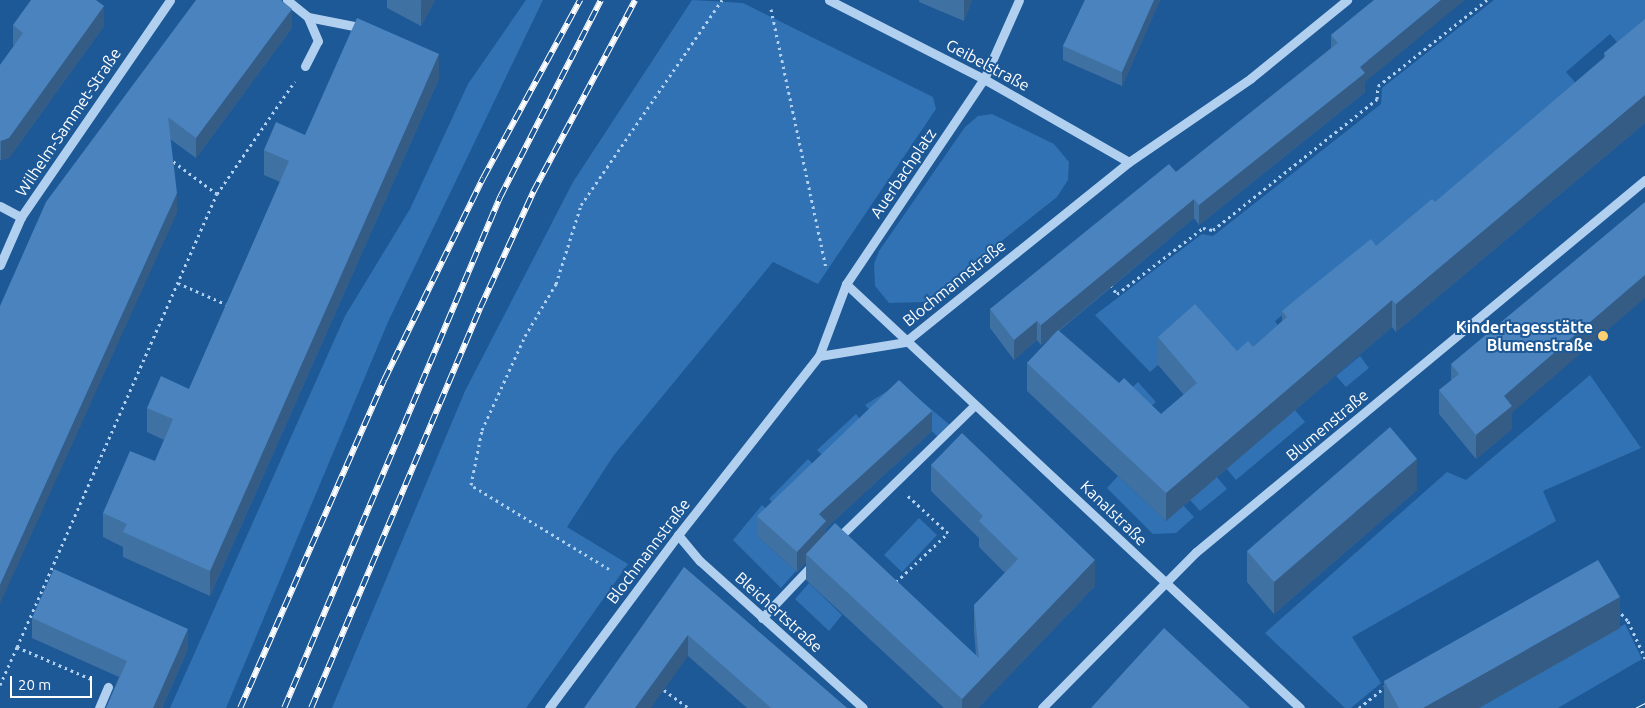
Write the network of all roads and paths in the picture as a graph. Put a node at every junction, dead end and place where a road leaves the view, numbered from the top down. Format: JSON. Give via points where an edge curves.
{"nodes":[{"id":1,"x":170,"y":0,"type":"edge"},
{"id":2,"x":287,"y":0,"type":"edge"},
{"id":3,"x":722,"y":0,"type":"edge"},
{"id":4,"x":829,"y":0,"type":"edge"},
{"id":5,"x":1019,"y":0,"type":"edge"},
{"id":6,"x":1347,"y":0,"type":"edge"},
{"id":7,"x":1487,"y":0,"type":"edge"},
{"id":8,"x":771,"y":9,"type":"dead end"},
{"id":9,"x":308,"y":17,"type":"junction"},
{"id":10,"x":375,"y":34,"type":"edge"},
{"id":11,"x":305,"y":66,"type":"joint"},
{"id":12,"x":984,"y":79,"type":"junction"},
{"id":13,"x":163,"y":154,"type":"edge"},
{"id":14,"x":1129,"y":162,"type":"junction"},
{"id":15,"x":1645,"y":180,"type":"edge"},
{"id":16,"x":217,"y":194,"type":"junction"},
{"id":17,"x":0,"y":206,"type":"edge"},
{"id":18,"x":22,"y":217,"type":"junction"},
{"id":19,"x":0,"y":265,"type":"edge"},
{"id":20,"x":826,"y":267,"type":"dead end"},
{"id":21,"x":178,"y":283,"type":"junction"},
{"id":22,"x":846,"y":284,"type":"junction"},
{"id":23,"x":1110,"y":285,"type":"edge"},
{"id":24,"x":235,"y":308,"type":"edge"},
{"id":25,"x":905,"y":342,"type":"junction"},
{"id":26,"x":819,"y":356,"type":"junction"},
{"id":27,"x":974,"y":406,"type":"junction"},
{"id":28,"x":894,"y":483,"type":"junction"},
{"id":29,"x":678,"y":535,"type":"junction"},
{"id":30,"x":609,"y":570,"type":"dead end"},
{"id":31,"x":891,"y":577,"type":"edge"},
{"id":32,"x":1164,"y":582,"type":"junction"},
{"id":33,"x":898,"y":583,"type":"junction"},
{"id":34,"x":893,"y":592,"type":"edge"},
{"id":35,"x":1612,"y":603,"type":"edge"},
{"id":36,"x":762,"y":618,"type":"junction"},
{"id":37,"x":17,"y":647,"type":"junction"},
{"id":38,"x":1645,"y":658,"type":"edge"},
{"id":39,"x":0,"y":685,"type":"edge"},
{"id":40,"x":108,"y":687,"type":"joint"},
{"id":41,"x":664,"y":690,"type":"edge"},
{"id":42,"x":1393,"y":690,"type":"edge"},
{"id":43,"x":1295,"y":706,"type":"edge"},
{"id":44,"x":99,"y":708,"type":"edge"},
{"id":45,"x":549,"y":708,"type":"edge"},
{"id":46,"x":690,"y":708,"type":"edge"},
{"id":47,"x":863,"y":708,"type":"edge"},
{"id":48,"x":1042,"y":708,"type":"edge"},
{"id":49,"x":1359,"y":708,"type":"edge"}],
"edges":[{"from":1,"to":18,"type":"street","name":"Wilhelm-Sammet-Straße"},
{"from":2,"to":9,"type":"street"},
{"from":3,"to":30,"type":"path","via":[[581,205],[556,284],[525,336],[482,430],[471,485]]},
{"from":4,"to":12,"type":"street","name":"Geibelstraße"},
{"from":5,"to":12,"type":"street","name":"Auerbachplatz"},
{"from":6,"to":14,"type":"street","name":"Blochmannstraße","via":[[1251,78]]},
{"from":7,"to":23,"type":"path","via":[[1378,86],[1378,99],[1214,230],[1203,228],[1116,294]]},
{"from":8,"to":20,"type":"path"},
{"from":9,"to":10,"type":"street","via":[[358,24]]},
{"from":9,"to":11,"type":"street","via":[[318,41]]},
{"from":11,"to":16,"type":"path"},
{"from":12,"to":14,"type":"street","name":"Geibelstraße"},
{"from":12,"to":22,"type":"street","name":"Auerbachplatz"},
{"from":13,"to":16,"type":"path"},
{"from":14,"to":25,"type":"street","name":"Blochmannstraße"},
{"from":15,"to":32,"type":"street","name":"Blumenstraße"},
{"from":16,"to":21,"type":"path"},
{"from":17,"to":18,"type":"street"},
{"from":18,"to":19,"type":"street","name":"Wilhelm-Sammet-Straße"},
{"from":21,"to":24,"type":"path"},
{"from":21,"to":37,"type":"path"},
{"from":22,"to":25,"type":"street"},
{"from":22,"to":26,"type":"street","name":"Auerbachplatz"},
{"from":25,"to":26,"type":"street","name":"Blochmannstraße"},
{"from":25,"to":27,"type":"street","name":"Kanalstraße"},
{"from":26,"to":29,"type":"street","name":"Blochmannstraße"},
{"from":27,"to":28,"type":"street"},
{"from":27,"to":32,"type":"street","name":"Kanalstraße"},
{"from":28,"to":33,"type":"path","via":[[948,533]]},
{"from":28,"to":36,"type":"street"},
{"from":29,"to":36,"type":"street","name":"Bleichertstraße"},
{"from":29,"to":45,"type":"street","name":"Blochmannstraße"},
{"from":31,"to":33,"type":"path"},
{"from":32,"to":43,"type":"street","name":"Kanalstraße"},
{"from":32,"to":48,"type":"street","name":"Blumenstraße"},
{"from":33,"to":34,"type":"path"},
{"from":35,"to":38,"type":"path","via":[[1628,621]]},
{"from":36,"to":47,"type":"street","name":"Bleichertstraße"},
{"from":37,"to":39,"type":"path"},
{"from":37,"to":40,"type":"path"},
{"from":40,"to":44,"type":"street"},
{"from":41,"to":46,"type":"path"},
{"from":42,"to":49,"type":"path","via":[[1389,684]]}]}
